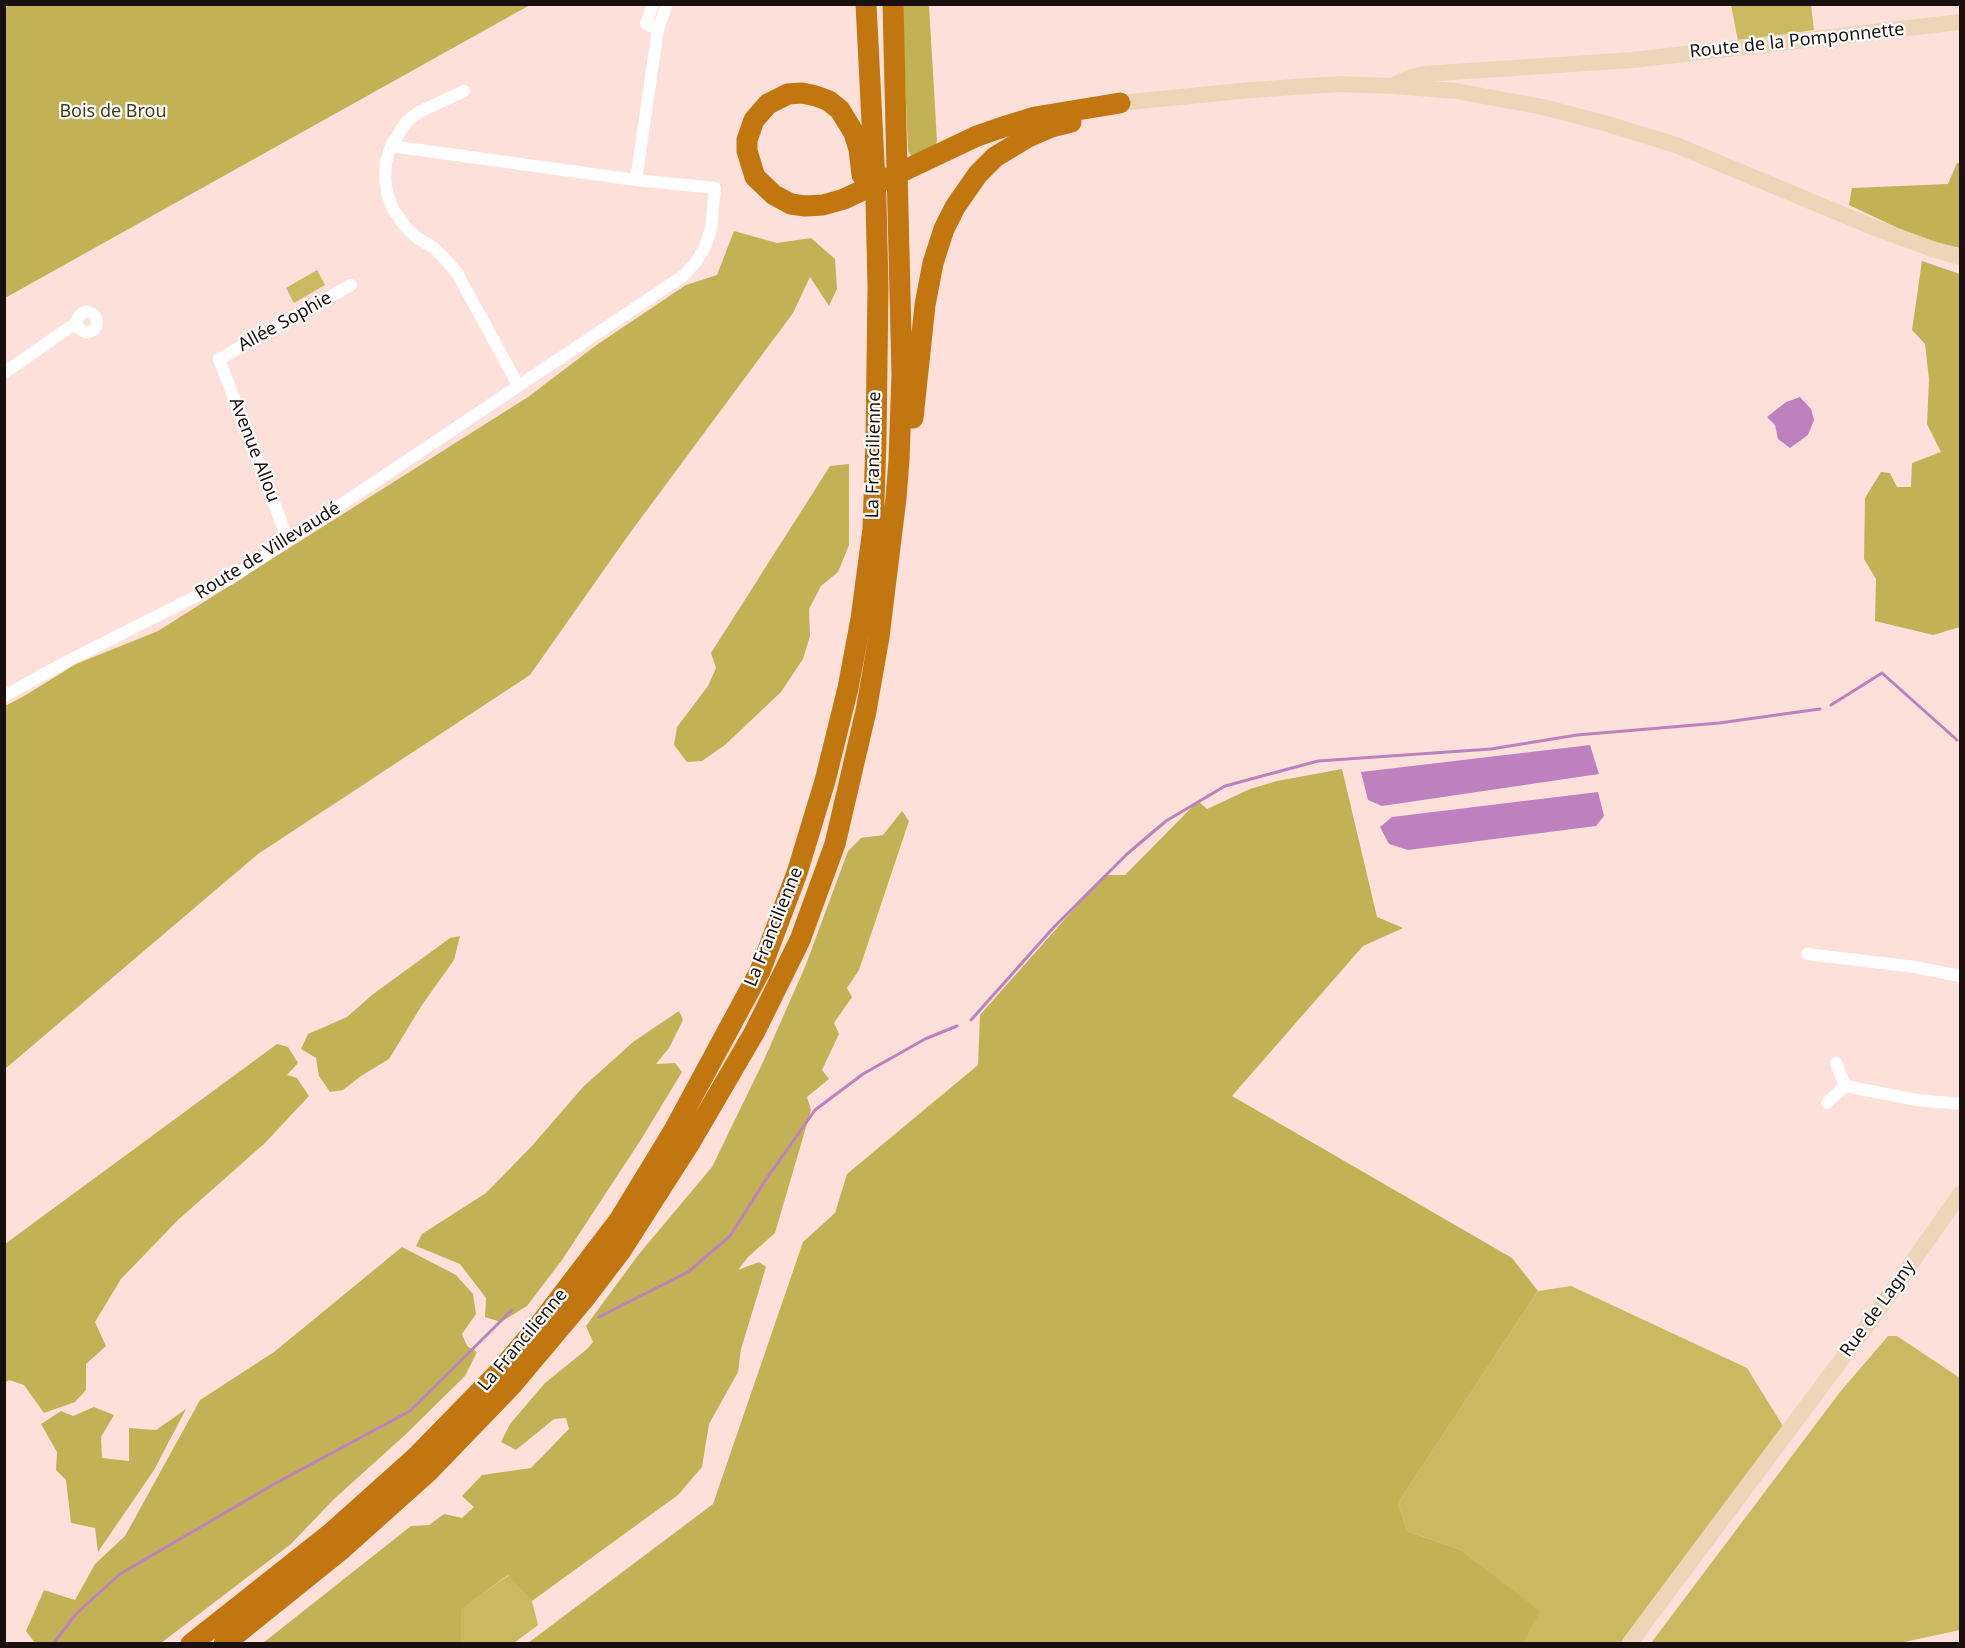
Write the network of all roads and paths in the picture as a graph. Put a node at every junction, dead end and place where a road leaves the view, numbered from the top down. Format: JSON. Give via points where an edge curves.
{"nodes":[{"id":1,"x":653,"y":4,"type":"edge"},
{"id":2,"x":667,"y":4,"type":"edge"},
{"id":3,"x":866,"y":4,"type":"edge"},
{"id":4,"x":893,"y":4,"type":"edge"},
{"id":5,"x":1960,"y":22,"type":"edge"},
{"id":6,"x":658,"y":29,"type":"junction"},
{"id":7,"x":1393,"y":86,"type":"junction"},
{"id":8,"x":464,"y":91,"type":"dead end"},
{"id":9,"x":1500,"y":99,"type":"junction"},
{"id":10,"x":1121,"y":108,"type":"junction"},
{"id":11,"x":391,"y":146,"type":"junction"},
{"id":12,"x":636,"y":180,"type":"junction"},
{"id":13,"x":876,"y":201,"type":"junction"},
{"id":14,"x":1870,"y":226,"type":"junction"},
{"id":15,"x":1960,"y":257,"type":"edge"},
{"id":16,"x":1960,"y":267,"type":"edge"},
{"id":17,"x":351,"y":285,"type":"dead end"},
{"id":18,"x":76,"y":323,"type":"dead end"},
{"id":19,"x":219,"y":359,"type":"joint"},
{"id":20,"x":4,"y":373,"type":"edge"},
{"id":21,"x":518,"y":385,"type":"junction"},
{"id":22,"x":896,"y":498,"type":"junction"},
{"id":23,"x":288,"y":540,"type":"junction"},
{"id":24,"x":4,"y":696,"type":"edge"},
{"id":25,"x":1807,"y":954,"type":"dead end"},
{"id":26,"x":1960,"y":976,"type":"edge"},
{"id":27,"x":1836,"y":1063,"type":"dead end"},
{"id":28,"x":1845,"y":1086,"type":"junction"},
{"id":29,"x":1827,"y":1103,"type":"dead end"},
{"id":30,"x":1960,"y":1104,"type":"edge"},
{"id":31,"x":1960,"y":1194,"type":"edge"},
{"id":32,"x":191,"y":1644,"type":"edge"},
{"id":33,"x":224,"y":1644,"type":"edge"},
{"id":34,"x":1629,"y":1644,"type":"edge"}],
"edges":[{"from":1,"to":6,"type":"street","via":[[646,24]]},
{"from":2,"to":6,"type":"street"},
{"from":3,"to":13,"type":"highway","name":"La Francilienne"},
{"from":4,"to":22,"type":"highway","name":"La Francilienne","via":[[902,376]]},
{"from":5,"to":7,"type":"main road","name":"Route de la Pomponnette","via":[[1633,60],[1424,74]]},
{"from":6,"to":12,"type":"street"},
{"from":7,"to":9,"type":"main road"},
{"from":7,"to":10,"type":"main road","via":[[1251,90]]},
{"from":8,"to":11,"type":"street","via":[[419,112],[406,122]]},
{"from":9,"to":10,"type":"main road","via":[[1337,93]]},
{"from":9,"to":14,"type":"main road","via":[[1543,107],[1676,145]]},
{"from":10,"to":13,"type":"highway","via":[[1035,117],[1006,126],[977,136],[921,164],[844,199],[823,206],[798,206],[774,195],[755,177],[747,141],[754,120],[768,104],[788,94],[802,93],[829,102],[840,110],[854,133],[863,180]]},
{"from":10,"to":22,"type":"highway","via":[[1051,127],[1012,146],[978,174],[955,207],[933,263],[907,482]]},
{"from":11,"to":12,"type":"street"},
{"from":11,"to":21,"type":"street","via":[[384,177],[393,209],[417,238],[434,248],[457,273]]},
{"from":12,"to":21,"type":"street","name":"Route de Villevaudé","via":[[715,188],[705,247],[683,276]]},
{"from":13,"to":32,"type":"highway","name":"La Francilienne","via":[[873,529],[861,619],[825,781],[797,873],[760,971],[700,1084],[620,1219],[505,1365],[416,1457],[277,1577]]},
{"from":14,"to":15,"type":"main road"},
{"from":14,"to":16,"type":"main road","via":[[1926,256]]},
{"from":17,"to":19,"type":"street","name":"Allée Sophie"},
{"from":18,"to":20,"type":"street"},
{"from":19,"to":23,"type":"street","name":"Avenue Allou"},
{"from":21,"to":23,"type":"street","name":"Route de Villevaudé"},
{"from":22,"to":33,"type":"highway","name":"La Francilienne","via":[[866,711],[835,844],[800,940],[754,1033],[708,1112],[620,1252],[511,1386],[382,1514]]},
{"from":23,"to":24,"type":"street","name":"Route de Villevaudé","via":[[230,579]]},
{"from":25,"to":26,"type":"street"},
{"from":27,"to":28,"type":"street"},
{"from":28,"to":29,"type":"street"},
{"from":28,"to":30,"type":"street"},
{"from":31,"to":34,"type":"main road","name":"Rue de Lagny","via":[[1883,1304]]}]}
